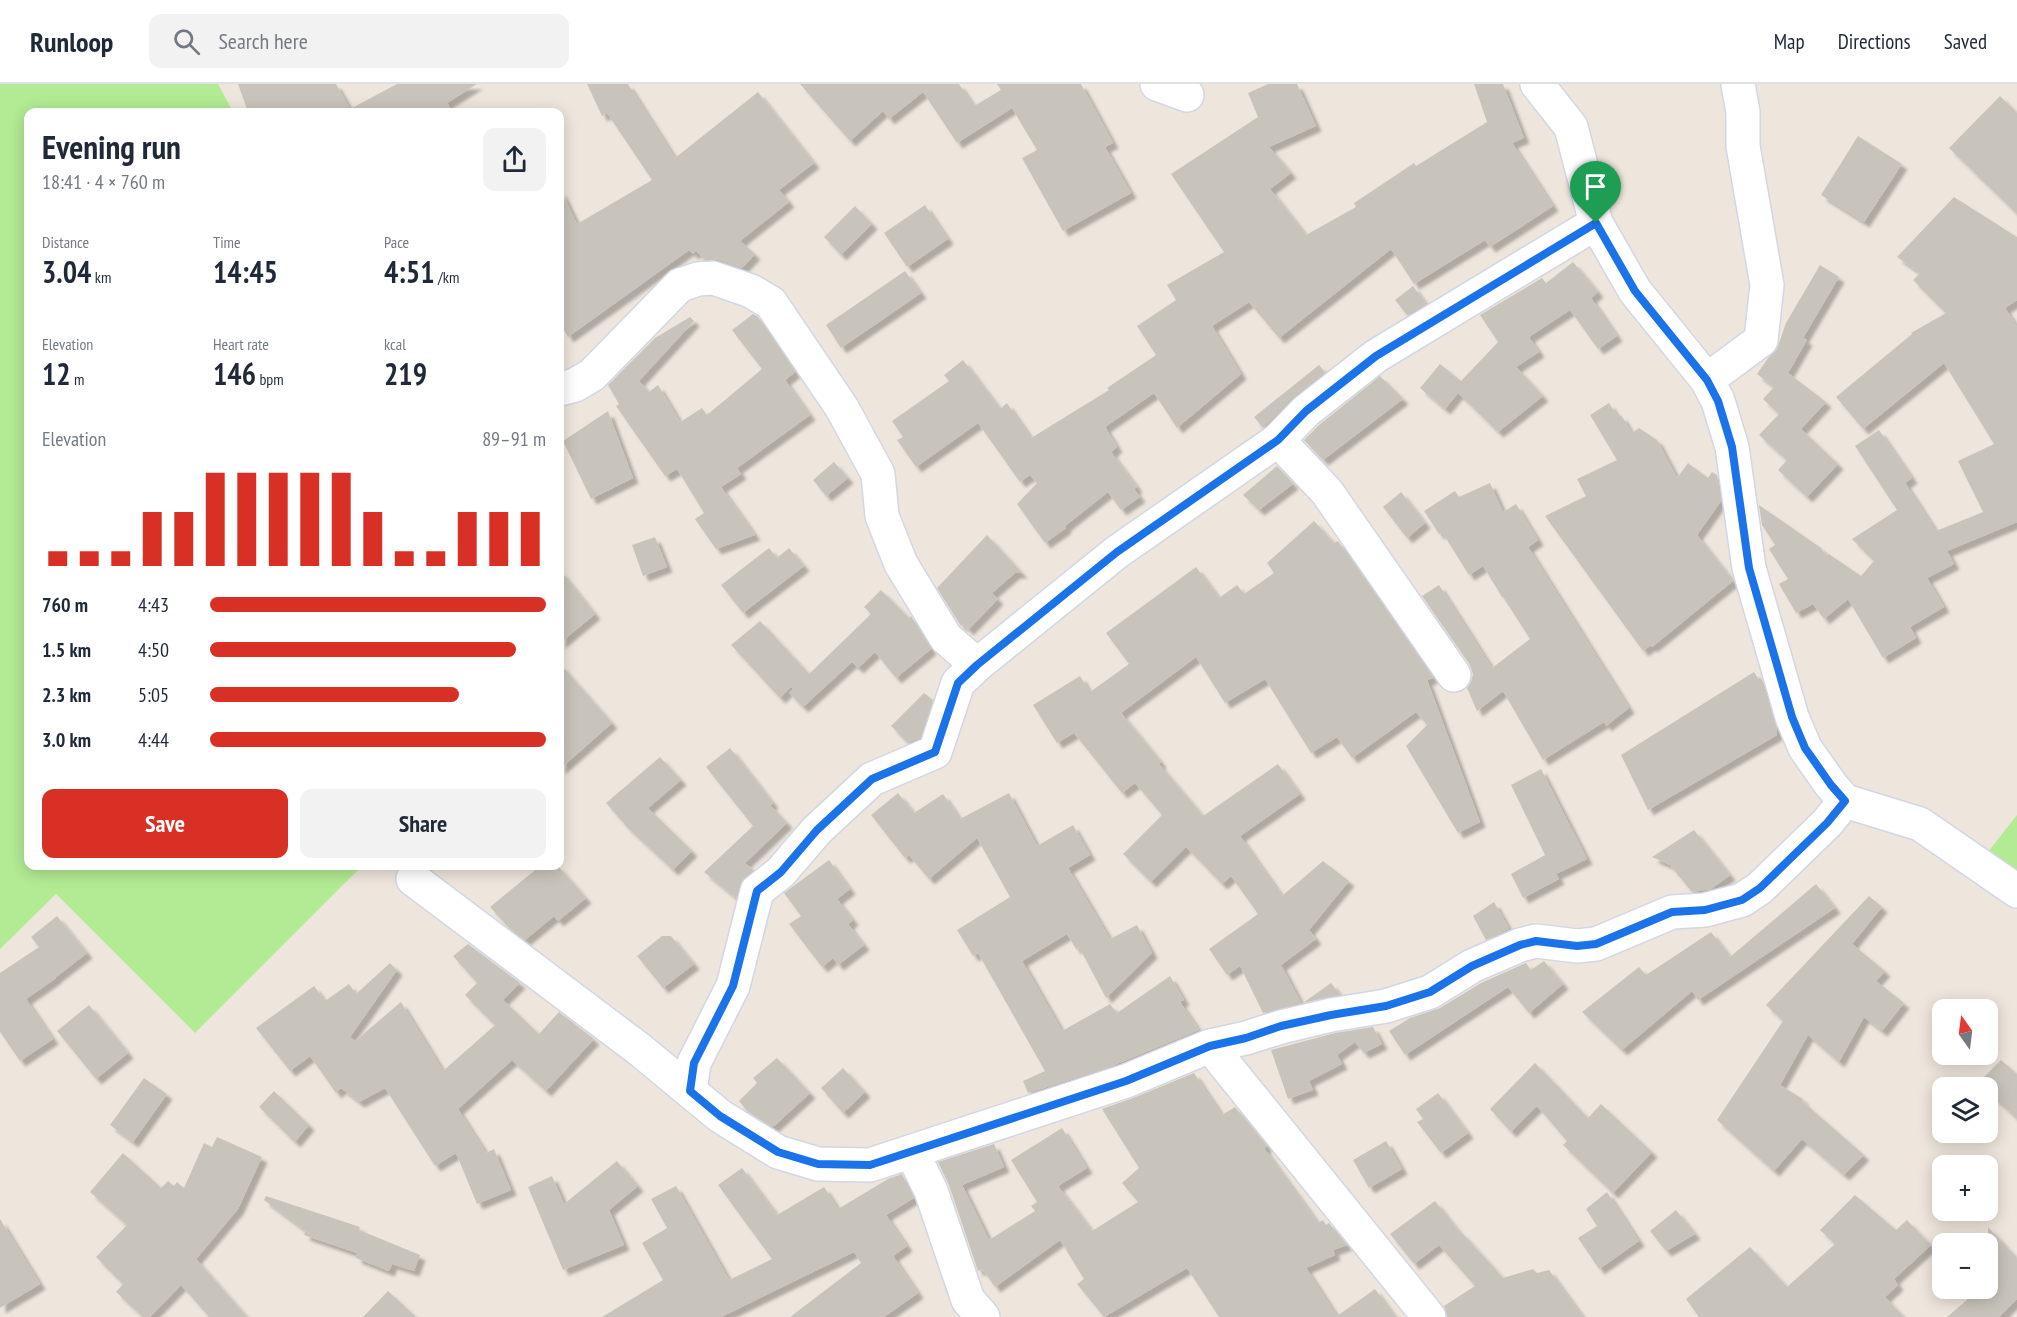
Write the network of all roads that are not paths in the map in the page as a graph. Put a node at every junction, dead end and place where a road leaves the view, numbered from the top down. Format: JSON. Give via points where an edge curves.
{"nodes":[{"id":1,"x":1537,"y":84,"type":"edge"},
{"id":2,"x":1738,"y":84,"type":"edge"},
{"id":3,"x":1596,"y":223,"type":"junction"},
{"id":4,"x":1707,"y":380,"type":"junction"},
{"id":5,"x":564,"y":388,"type":"edge"},
{"id":6,"x":1278,"y":440,"type":"junction"},
{"id":7,"x":977,"y":665,"type":"junction"},
{"id":8,"x":1454,"y":675,"type":"dead end"},
{"id":9,"x":1845,"y":801,"type":"junction"},
{"id":10,"x":413,"y":879,"type":"dead end"},
{"id":11,"x":2017,"y":891,"type":"edge"},
{"id":12,"x":1210,"y":1046,"type":"junction"},
{"id":13,"x":690,"y":1091,"type":"junction"},
{"id":14,"x":912,"y":1152,"type":"junction"},
{"id":15,"x":983,"y":1317,"type":"edge"},
{"id":16,"x":1429,"y":1317,"type":"edge"}],
"edges":[{"from":1,"to":3,"type":"street","via":[[1571,128]]},
{"from":2,"to":4,"type":"street","via":[[1743,146],[1767,285],[1765,315],[1761,340]]},
{"from":3,"to":4,"type":"street","via":[[1635,291]]},
{"from":3,"to":6,"type":"street","via":[[1376,356],[1306,411]]},
{"from":4,"to":9,"type":"street","via":[[1732,447],[1749,568],[1792,717],[1805,748]]},
{"from":5,"to":7,"type":"street","via":[[592,375],[680,285],[713,278],[752,291],[771,303],[842,408],[878,474],[882,516],[901,564],[946,638]]},
{"from":6,"to":7,"type":"street","via":[[1117,552]]},
{"from":6,"to":8,"type":"street","via":[[1327,492]]},
{"from":7,"to":13,"type":"street","via":[[958,683],[935,752],[872,779],[817,830],[781,872],[757,891],[733,986],[694,1063]]},
{"from":9,"to":11,"type":"street","via":[[1920,824]]},
{"from":9,"to":12,"type":"street","via":[[1760,888],[1742,900],[1705,910],[1672,912],[1596,944],[1536,941],[1520,945],[1472,966],[1430,992]]},
{"from":10,"to":13,"type":"street"},
{"from":12,"to":14,"type":"street","via":[[1126,1081]]},
{"from":12,"to":16,"type":"street"},
{"from":13,"to":14,"type":"street","via":[[720,1116],[778,1152],[818,1164],[870,1165]]},
{"from":14,"to":15,"type":"street","via":[[931,1191],[968,1300]]}]}
